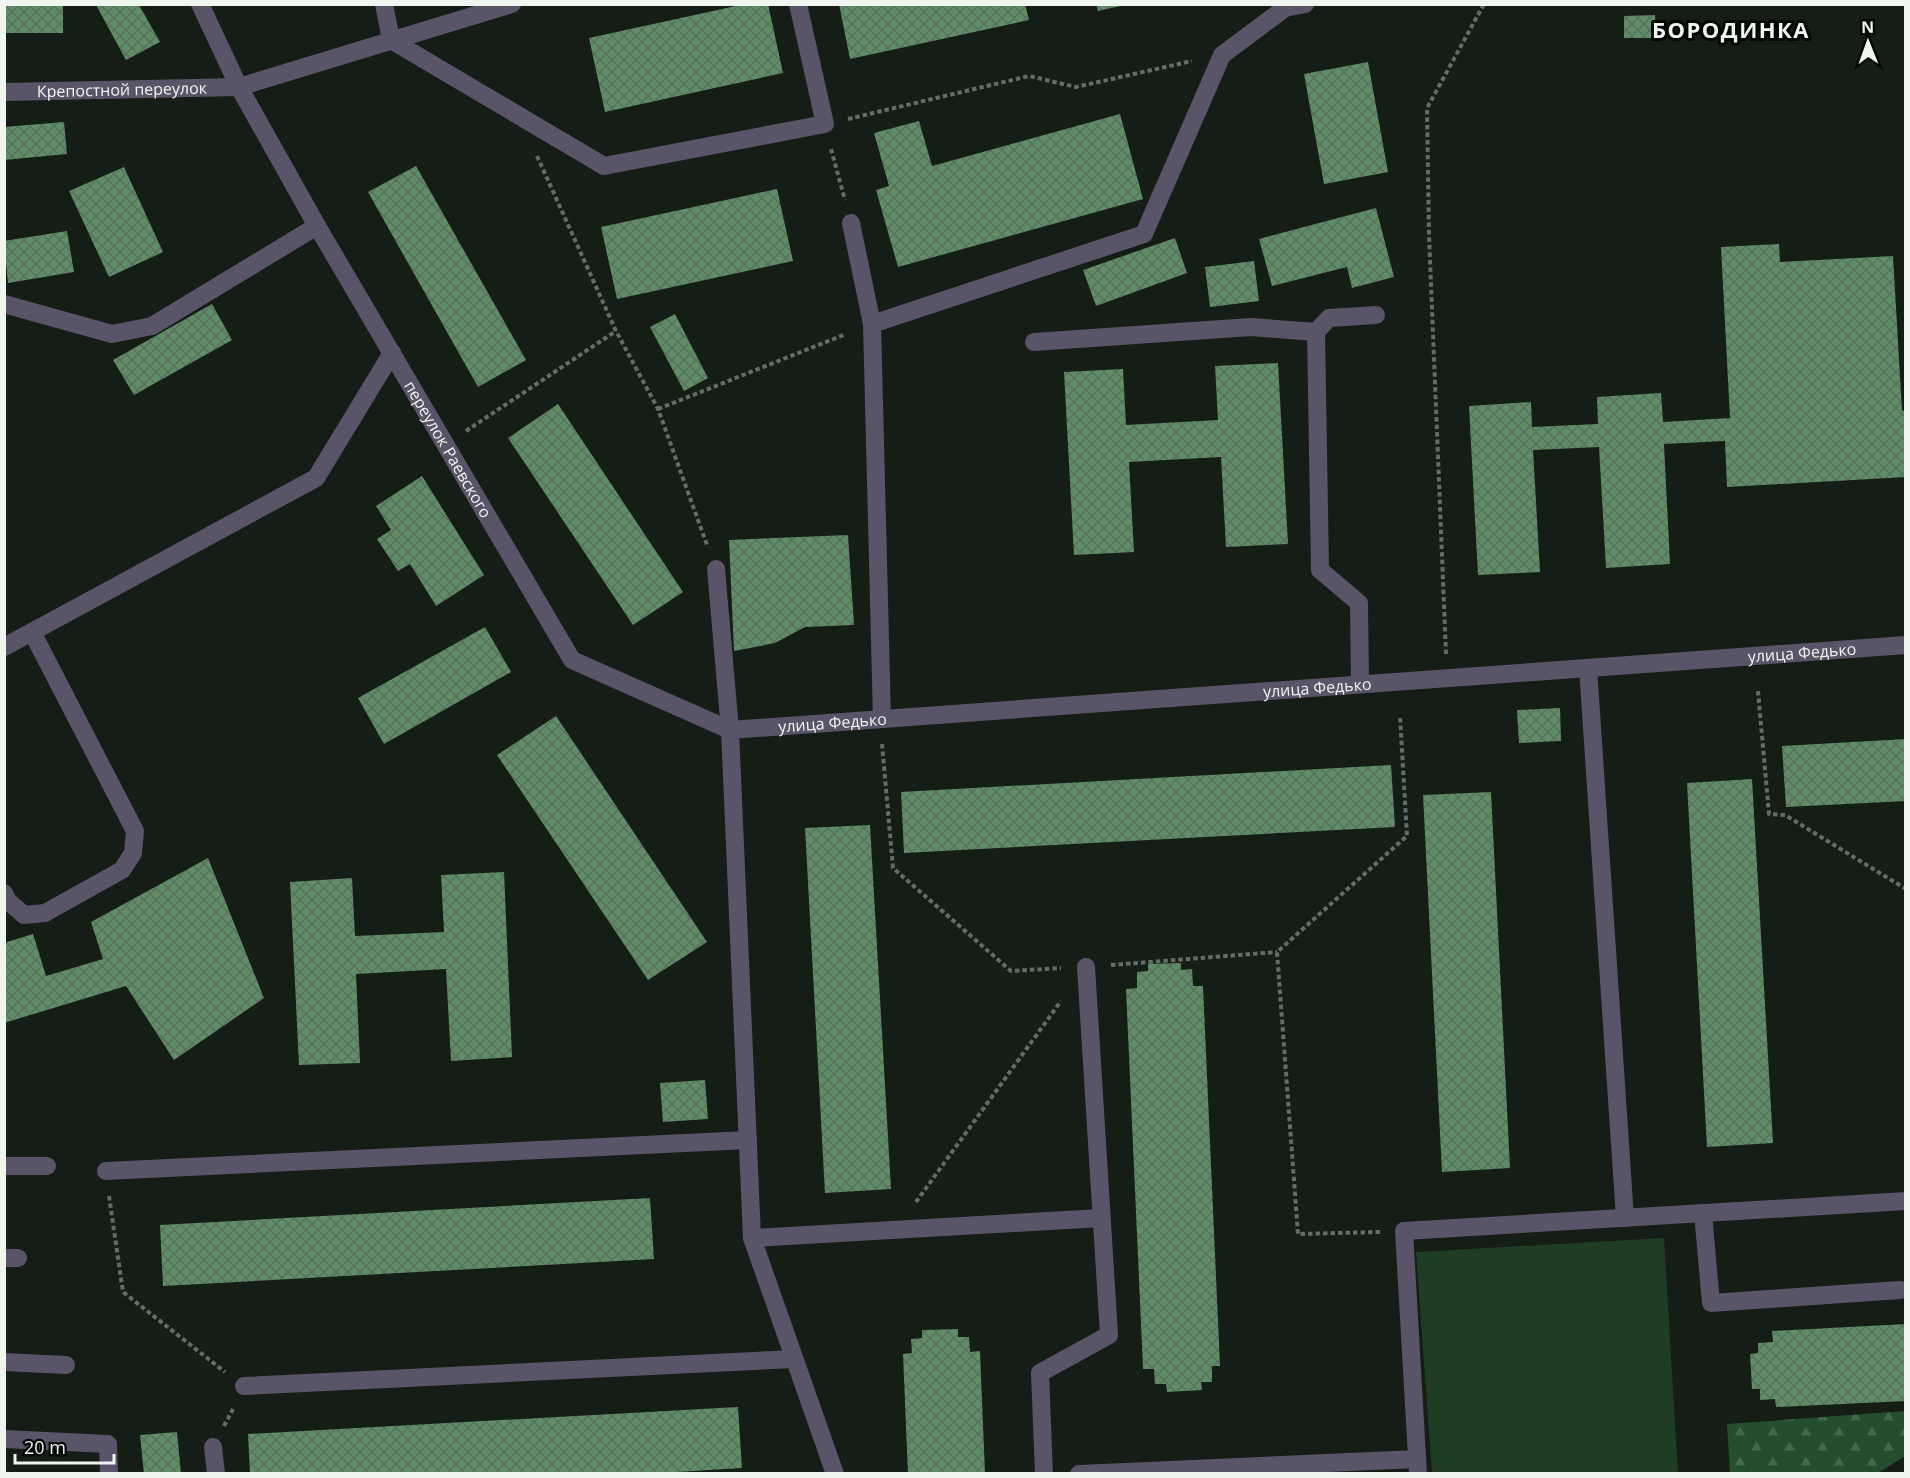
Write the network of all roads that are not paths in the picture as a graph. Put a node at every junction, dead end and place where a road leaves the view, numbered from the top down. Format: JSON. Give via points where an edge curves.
{"nodes":[{"id":1,"x":200,"y":4,"type":"edge"},
{"id":2,"x":384,"y":4,"type":"edge"},
{"id":3,"x":512,"y":4,"type":"edge"},
{"id":4,"x":798,"y":4,"type":"edge"},
{"id":5,"x":1305,"y":4,"type":"edge"},
{"id":6,"x":391,"y":40,"type":"junction"},
{"id":7,"x":239,"y":87,"type":"junction"},
{"id":8,"x":4,"y":92,"type":"edge"},
{"id":9,"x":851,"y":224,"type":"road end"},
{"id":10,"x":317,"y":226,"type":"junction"},
{"id":11,"x":4,"y":304,"type":"edge"},
{"id":12,"x":1376,"y":315,"type":"dead end"},
{"id":13,"x":872,"y":324,"type":"junction"},
{"id":14,"x":1316,"y":332,"type":"junction"},
{"id":15,"x":1034,"y":342,"type":"dead end"},
{"id":16,"x":392,"y":353,"type":"junction"},
{"id":17,"x":716,"y":569,"type":"road end"},
{"id":18,"x":32,"y":632,"type":"junction"},
{"id":19,"x":1905,"y":645,"type":"edge"},
{"id":20,"x":4,"y":647,"type":"edge"},
{"id":21,"x":1588,"y":668,"type":"junction"},
{"id":22,"x":1360,"y":684,"type":"junction"},
{"id":23,"x":882,"y":719,"type":"junction"},
{"id":24,"x":730,"y":730,"type":"junction"},
{"id":25,"x":4,"y":893,"type":"edge"},
{"id":26,"x":1086,"y":967,"type":"road end"},
{"id":27,"x":748,"y":1140,"type":"junction"},
{"id":28,"x":4,"y":1166,"type":"edge"},
{"id":29,"x":47,"y":1166,"type":"dead end"},
{"id":30,"x":106,"y":1171,"type":"road end"},
{"id":31,"x":1905,"y":1201,"type":"edge"},
{"id":32,"x":1703,"y":1213,"type":"junction"},
{"id":33,"x":1101,"y":1218,"type":"junction"},
{"id":34,"x":1625,"y":1218,"type":"junction"},
{"id":35,"x":752,"y":1238,"type":"junction"},
{"id":36,"x":1900,"y":1290,"type":"dead end"},
{"id":37,"x":794,"y":1359,"type":"junction"},
{"id":38,"x":4,"y":1362,"type":"edge"},
{"id":39,"x":66,"y":1365,"type":"dead end"},
{"id":40,"x":244,"y":1386,"type":"road end"},
{"id":41,"x":4,"y":1439,"type":"edge"},
{"id":42,"x":213,"y":1447,"type":"road end"},
{"id":43,"x":1418,"y":1466,"type":"edge"},
{"id":44,"x":109,"y":1473,"type":"edge"},
{"id":45,"x":216,"y":1473,"type":"edge"},
{"id":46,"x":835,"y":1473,"type":"edge"},
{"id":47,"x":1044,"y":1473,"type":"edge"},
{"id":48,"x":1079,"y":1473,"type":"edge"}],
"edges":[{"from":1,"to":7,"type":"street","name":"переулок Раевского"},
{"from":2,"to":6,"type":"street"},
{"from":3,"to":6,"type":"street"},
{"from":4,"to":6,"type":"street","via":[[825,124],[604,166]]},
{"from":5,"to":13,"type":"street","via":[[1285,8],[1222,55],[1144,234]]},
{"from":6,"to":7,"type":"street"},
{"from":7,"to":8,"type":"street","name":"Крепостной переулок"},
{"from":7,"to":10,"type":"street","name":"переулок Раевского"},
{"from":9,"to":13,"type":"street"},
{"from":10,"to":11,"type":"street","via":[[152,326],[112,334]]},
{"from":10,"to":16,"type":"street","name":"переулок Раевского"},
{"from":12,"to":14,"type":"street","via":[[1329,318]]},
{"from":13,"to":23,"type":"street"},
{"from":14,"to":15,"type":"street","via":[[1251,327]]},
{"from":14,"to":22,"type":"street","via":[[1320,570],[1359,603]]},
{"from":16,"to":18,"type":"street","via":[[316,478]]},
{"from":16,"to":24,"type":"street","name":"переулок Раевского","via":[[572,660]]},
{"from":17,"to":24,"type":"street"},
{"from":18,"to":20,"type":"street"},
{"from":18,"to":25,"type":"street","via":[[135,831],[133,853],[122,870],[45,913],[24,915]]},
{"from":19,"to":21,"type":"street","name":"улица Федько"},
{"from":21,"to":22,"type":"street","name":"улица Федько"},
{"from":21,"to":34,"type":"street"},
{"from":22,"to":23,"type":"street","name":"улица Федько"},
{"from":23,"to":24,"type":"street","name":"улица Федько"},
{"from":24,"to":27,"type":"street"},
{"from":26,"to":33,"type":"street"},
{"from":27,"to":30,"type":"street"},
{"from":27,"to":35,"type":"street"},
{"from":28,"to":29,"type":"street"},
{"from":31,"to":32,"type":"street"},
{"from":32,"to":34,"type":"street"},
{"from":32,"to":36,"type":"street","via":[[1711,1303]]},
{"from":33,"to":35,"type":"street"},
{"from":33,"to":47,"type":"street","via":[[1109,1335],[1040,1373]]},
{"from":34,"to":43,"type":"street","via":[[1404,1231]]},
{"from":35,"to":37,"type":"street"},
{"from":37,"to":40,"type":"street"},
{"from":37,"to":46,"type":"street"},
{"from":38,"to":39,"type":"street"},
{"from":41,"to":44,"type":"street","via":[[108,1444]]},
{"from":42,"to":45,"type":"street"},
{"from":43,"to":48,"type":"street"}]}
